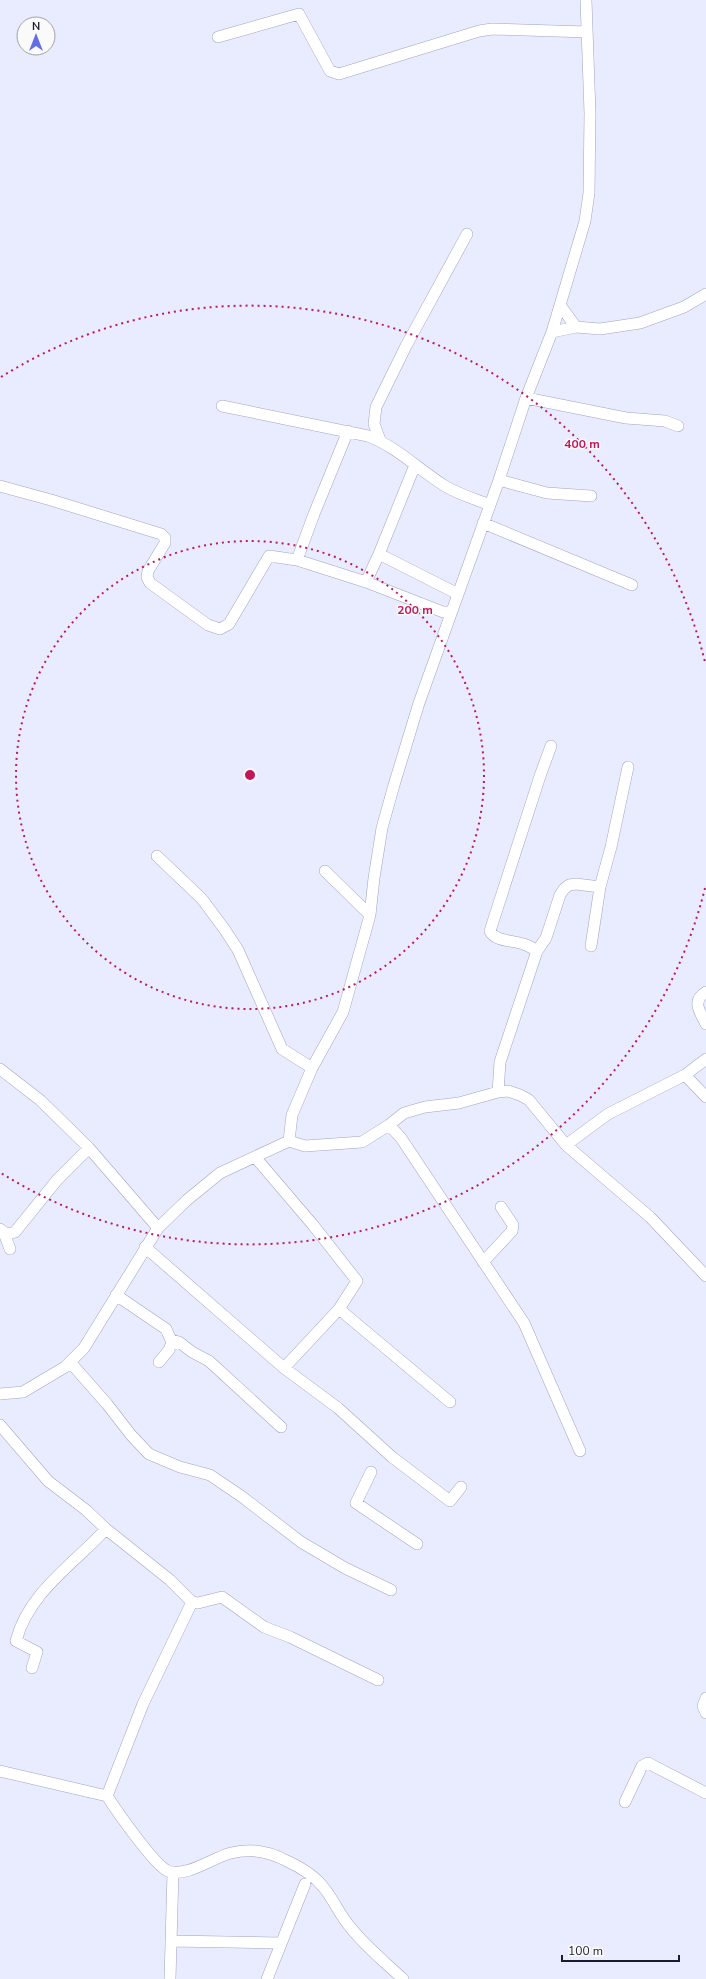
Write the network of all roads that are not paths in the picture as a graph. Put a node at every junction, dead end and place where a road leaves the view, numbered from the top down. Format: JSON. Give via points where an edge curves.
{"nodes":[{"id":1,"x":586,"y":0,"type":"edge"},
{"id":2,"x":587,"y":32,"type":"junction"},
{"id":3,"x":218,"y":37,"type":"dead end"},
{"id":4,"x":467,"y":234,"type":"dead end"},
{"id":5,"x":706,"y":294,"type":"edge"},
{"id":6,"x":560,"y":305,"type":"junction"},
{"id":7,"x":576,"y":327,"type":"junction"},
{"id":8,"x":552,"y":332,"type":"junction"},
{"id":9,"x":526,"y":398,"type":"junction"},
{"id":10,"x":222,"y":406,"type":"dead end"},
{"id":11,"x":678,"y":426,"type":"dead end"},
{"id":12,"x":348,"y":431,"type":"junction"},
{"id":13,"x":380,"y":440,"type":"junction"},
{"id":14,"x":415,"y":466,"type":"junction"},
{"id":15,"x":499,"y":480,"type":"junction"},
{"id":16,"x":0,"y":486,"type":"edge"},
{"id":17,"x":592,"y":496,"type":"dead end"},
{"id":18,"x":490,"y":505,"type":"junction"},
{"id":19,"x":483,"y":523,"type":"junction"},
{"id":20,"x":379,"y":554,"type":"junction"},
{"id":21,"x":298,"y":560,"type":"junction"},
{"id":22,"x":366,"y":582,"type":"junction"},
{"id":23,"x":632,"y":585,"type":"dead end"},
{"id":24,"x":458,"y":594,"type":"junction"},
{"id":25,"x":451,"y":612,"type":"junction"},
{"id":26,"x":551,"y":746,"type":"dead end"},
{"id":27,"x":628,"y":767,"type":"dead end"},
{"id":28,"x":157,"y":856,"type":"dead end"},
{"id":29,"x":325,"y":871,"type":"dead end"},
{"id":30,"x":600,"y":887,"type":"junction"},
{"id":31,"x":370,"y":915,"type":"junction"},
{"id":32,"x":591,"y":946,"type":"dead end"},
{"id":33,"x":537,"y":951,"type":"junction"},
{"id":34,"x":706,"y":992,"type":"edge"},
{"id":35,"x":706,"y":1024,"type":"edge"},
{"id":36,"x":706,"y":1059,"type":"edge"},
{"id":37,"x":312,"y":1068,"type":"junction"},
{"id":38,"x":0,"y":1069,"type":"edge"},
{"id":39,"x":685,"y":1075,"type":"junction"},
{"id":40,"x":498,"y":1092,"type":"junction"},
{"id":41,"x":706,"y":1097,"type":"edge"},
{"id":42,"x":389,"y":1124,"type":"junction"},
{"id":43,"x":289,"y":1141,"type":"junction"},
{"id":44,"x":566,"y":1145,"type":"junction"},
{"id":45,"x":88,"y":1148,"type":"junction"},
{"id":46,"x":255,"y":1157,"type":"junction"},
{"id":47,"x":501,"y":1207,"type":"dead end"},
{"id":48,"x":158,"y":1228,"type":"junction"},
{"id":49,"x":2,"y":1231,"type":"edge"},
{"id":50,"x":145,"y":1247,"type":"junction"},
{"id":51,"x":10,"y":1249,"type":"dead end"},
{"id":52,"x":483,"y":1262,"type":"junction"},
{"id":53,"x":706,"y":1276,"type":"edge"},
{"id":54,"x":116,"y":1295,"type":"junction"},
{"id":55,"x":339,"y":1309,"type":"junction"},
{"id":56,"x":179,"y":1342,"type":"junction"},
{"id":57,"x":70,"y":1362,"type":"junction"},
{"id":58,"x":159,"y":1362,"type":"dead end"},
{"id":59,"x":284,"y":1368,"type":"junction"},
{"id":60,"x":0,"y":1394,"type":"edge"},
{"id":61,"x":450,"y":1402,"type":"dead end"},
{"id":62,"x":0,"y":1425,"type":"edge"},
{"id":63,"x":281,"y":1426,"type":"dead end"},
{"id":64,"x":580,"y":1451,"type":"dead end"},
{"id":65,"x":370,"y":1472,"type":"dead end"},
{"id":66,"x":460,"y":1487,"type":"dead end"},
{"id":67,"x":106,"y":1529,"type":"junction"},
{"id":68,"x":417,"y":1544,"type":"dead end"},
{"id":69,"x":391,"y":1590,"type":"dead end"},
{"id":70,"x":192,"y":1602,"type":"junction"},
{"id":71,"x":32,"y":1668,"type":"dead end"},
{"id":72,"x":378,"y":1680,"type":"dead end"},
{"id":73,"x":706,"y":1698,"type":"edge"},
{"id":74,"x":706,"y":1713,"type":"edge"},
{"id":75,"x":0,"y":1771,"type":"edge"},
{"id":76,"x":706,"y":1793,"type":"edge"},
{"id":77,"x":107,"y":1796,"type":"junction"},
{"id":78,"x":625,"y":1802,"type":"dead end"},
{"id":79,"x":173,"y":1872,"type":"junction"},
{"id":80,"x":305,"y":1884,"type":"dead end"},
{"id":81,"x":171,"y":1941,"type":"junction"},
{"id":82,"x":280,"y":1943,"type":"junction"},
{"id":83,"x":170,"y":1979,"type":"edge"},
{"id":84,"x":267,"y":1979,"type":"edge"},
{"id":85,"x":403,"y":1979,"type":"edge"}],
"edges":[{"from":1,"to":2,"type":"street"},
{"from":2,"to":3,"type":"street","via":[[492,29],[479,31],[339,74],[330,71],[299,14]]},
{"from":2,"to":6,"type":"street","via":[[590,113],[588,207]]},
{"from":4,"to":13,"type":"street","via":[[376,407],[374,424]]},
{"from":5,"to":7,"type":"street","via":[[684,307],[640,324],[600,329]]},
{"from":6,"to":7,"type":"street"},
{"from":6,"to":8,"type":"street"},
{"from":7,"to":8,"type":"street"},
{"from":8,"to":9,"type":"street"},
{"from":9,"to":11,"type":"street","via":[[626,418],[665,421]]},
{"from":9,"to":15,"type":"street"},
{"from":10,"to":12,"type":"street"},
{"from":12,"to":13,"type":"street"},
{"from":12,"to":21,"type":"street"},
{"from":13,"to":14,"type":"street"},
{"from":14,"to":18,"type":"street","via":[[446,486]]},
{"from":14,"to":20,"type":"street"},
{"from":15,"to":17,"type":"street","via":[[547,493]]},
{"from":15,"to":18,"type":"street"},
{"from":16,"to":21,"type":"street","via":[[161,534],[165,538],[165,543],[148,571],[150,583],[214,628],[220,629],[229,624],[269,556]]},
{"from":18,"to":19,"type":"street"},
{"from":19,"to":23,"type":"street"},
{"from":19,"to":24,"type":"street"},
{"from":20,"to":22,"type":"street"},
{"from":20,"to":24,"type":"street"},
{"from":21,"to":22,"type":"street"},
{"from":22,"to":25,"type":"street","via":[[443,612]]},
{"from":24,"to":25,"type":"street"},
{"from":25,"to":31,"type":"street","via":[[419,703],[384,821]]},
{"from":26,"to":33,"type":"street","via":[[490,932],[497,938],[522,943]]},
{"from":27,"to":30,"type":"street"},
{"from":28,"to":37,"type":"street","via":[[202,899],[226,930],[238,950],[282,1049]]},
{"from":29,"to":31,"type":"street"},
{"from":30,"to":32,"type":"street"},
{"from":30,"to":33,"type":"street","via":[[576,884],[564,889],[546,938]]},
{"from":31,"to":37,"type":"street","via":[[343,1012]]},
{"from":33,"to":40,"type":"street","via":[[500,1062]]},
{"from":34,"to":35,"type":"street","via":[[697,1001],[697,1007]]},
{"from":36,"to":39,"type":"street"},
{"from":37,"to":43,"type":"street","via":[[292,1116]]},
{"from":38,"to":45,"type":"street","via":[[40,1100]]},
{"from":39,"to":41,"type":"street"},
{"from":39,"to":44,"type":"street","via":[[608,1114]]},
{"from":40,"to":42,"type":"street","via":[[460,1103],[425,1107],[404,1113]]},
{"from":40,"to":44,"type":"street","via":[[508,1091],[529,1100]]},
{"from":42,"to":43,"type":"street","via":[[362,1142],[305,1146]]},
{"from":42,"to":52,"type":"street","via":[[401,1138]]},
{"from":43,"to":46,"type":"street"},
{"from":44,"to":53,"type":"street","via":[[650,1217]]},
{"from":45,"to":48,"type":"street"},
{"from":45,"to":49,"type":"street","via":[[57,1180],[15,1232],[10,1234]]},
{"from":46,"to":48,"type":"street","via":[[220,1173]]},
{"from":46,"to":55,"type":"street","via":[[357,1281]]},
{"from":47,"to":52,"type":"street","via":[[513,1225],[512,1231]]},
{"from":48,"to":50,"type":"street"},
{"from":49,"to":51,"type":"street"},
{"from":50,"to":54,"type":"street"},
{"from":50,"to":59,"type":"street"},
{"from":52,"to":64,"type":"street","via":[[524,1323]]},
{"from":54,"to":56,"type":"street","via":[[166,1330],[171,1340]]},
{"from":54,"to":57,"type":"street","via":[[84,1348]]},
{"from":55,"to":59,"type":"street"},
{"from":55,"to":61,"type":"street"},
{"from":56,"to":58,"type":"street","via":[[171,1345]]},
{"from":56,"to":63,"type":"street","via":[[208,1361]]},
{"from":57,"to":60,"type":"street","via":[[23,1392]]},
{"from":57,"to":69,"type":"street","via":[[130,1435],[149,1454],[180,1467],[210,1475],[301,1542],[345,1568]]},
{"from":59,"to":66,"type":"street","via":[[338,1408],[392,1457],[450,1501]]},
{"from":62,"to":67,"type":"street","via":[[48,1481]]},
{"from":65,"to":68,"type":"street","via":[[356,1503]]},
{"from":67,"to":70,"type":"street","via":[[170,1580]]},
{"from":67,"to":71,"type":"street","via":[[37,1598],[22,1622],[16,1641],[37,1652]]},
{"from":70,"to":72,"type":"street","via":[[222,1597],[264,1627]]},
{"from":70,"to":77,"type":"street","via":[[143,1704]]},
{"from":73,"to":74,"type":"street","via":[[703,1709]]},
{"from":75,"to":77,"type":"street"},
{"from":76,"to":78,"type":"street","via":[[648,1763],[642,1766]]},
{"from":77,"to":79,"type":"street","via":[[118,1814],[162,1868]]},
{"from":79,"to":81,"type":"street"},
{"from":79,"to":85,"type":"street","via":[[184,1872],[231,1853],[250,1850],[266,1852],[287,1860],[323,1886],[350,1928]]},
{"from":80,"to":82,"type":"street"},
{"from":81,"to":82,"type":"street"},
{"from":81,"to":83,"type":"street"},
{"from":82,"to":84,"type":"street"}]}
